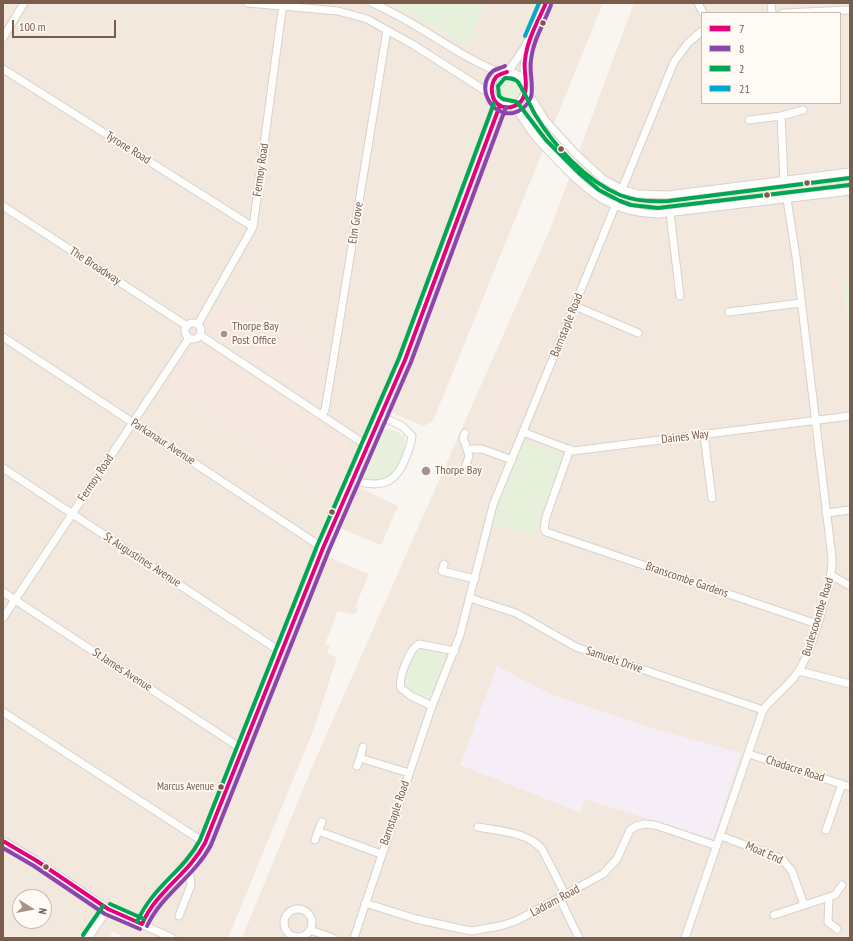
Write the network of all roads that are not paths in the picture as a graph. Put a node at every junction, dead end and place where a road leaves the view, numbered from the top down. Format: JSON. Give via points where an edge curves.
{"nodes":[{"id":1,"x":24,"y":3,"type":"edge"},
{"id":2,"x":248,"y":3,"type":"edge"},
{"id":3,"x":372,"y":3,"type":"edge"},
{"id":4,"x":546,"y":3,"type":"edge"},
{"id":5,"x":698,"y":3,"type":"edge"},
{"id":6,"x":283,"y":5,"type":"edge"},
{"id":7,"x":850,"y":10,"type":"edge"},
{"id":8,"x":702,"y":12,"type":"edge"},
{"id":9,"x":805,"y":12,"type":"edge"},
{"id":10,"x":387,"y":30,"type":"junction"},
{"id":11,"x":701,"y":32,"type":"edge"},
{"id":12,"x":3,"y":38,"type":"edge"},
{"id":13,"x":531,"y":38,"type":"junction"},
{"id":14,"x":3,"y":69,"type":"edge"},
{"id":15,"x":504,"y":73,"type":"junction"},
{"id":16,"x":525,"y":87,"type":"junction"},
{"id":17,"x":492,"y":94,"type":"junction"},
{"id":18,"x":500,"y":105,"type":"junction"},
{"id":19,"x":513,"y":106,"type":"junction"},
{"id":20,"x":803,"y":110,"type":"dead end"},
{"id":21,"x":781,"y":116,"type":"junction"},
{"id":22,"x":749,"y":120,"type":"dead end"},
{"id":23,"x":850,"y":172,"type":"edge"},
{"id":24,"x":784,"y":180,"type":"junction"},
{"id":25,"x":623,"y":190,"type":"junction"},
{"id":26,"x":850,"y":191,"type":"edge"},
{"id":27,"x":787,"y":198,"type":"junction"},
{"id":28,"x":3,"y":206,"type":"edge"},
{"id":29,"x":615,"y":206,"type":"junction"},
{"id":30,"x":670,"y":213,"type":"junction"},
{"id":31,"x":252,"y":227,"type":"junction"},
{"id":32,"x":680,"y":296,"type":"dead end"},
{"id":33,"x":801,"y":303,"type":"junction"},
{"id":34,"x":575,"y":306,"type":"junction"},
{"id":35,"x":729,"y":312,"type":"dead end"},
{"id":36,"x":198,"y":324,"type":"junction"},
{"id":37,"x":187,"y":326,"type":"junction"},
{"id":38,"x":638,"y":333,"type":"dead end"},
{"id":39,"x":200,"y":335,"type":"junction"},
{"id":40,"x":3,"y":337,"type":"edge"},
{"id":41,"x":189,"y":338,"type":"junction"},
{"id":42,"x":321,"y":415,"type":"junction"},
{"id":43,"x":380,"y":416,"type":"junction"},
{"id":44,"x":850,"y":416,"type":"edge"},
{"id":45,"x":814,"y":421,"type":"junction"},
{"id":46,"x":133,"y":423,"type":"junction"},
{"id":47,"x":523,"y":432,"type":"junction"},
{"id":48,"x":465,"y":433,"type":"dead end"},
{"id":49,"x":704,"y":435,"type":"junction"},
{"id":50,"x":366,"y":444,"type":"junction"},
{"id":51,"x":466,"y":449,"type":"junction"},
{"id":52,"x":570,"y":449,"type":"junction"},
{"id":53,"x":512,"y":460,"type":"junction"},
{"id":54,"x":466,"y":465,"type":"dead end"},
{"id":55,"x":3,"y":468,"type":"edge"},
{"id":56,"x":351,"y":480,"type":"junction"},
{"id":57,"x":712,"y":498,"type":"dead end"},
{"id":58,"x":850,"y":510,"type":"edge"},
{"id":59,"x":826,"y":513,"type":"junction"},
{"id":60,"x":72,"y":514,"type":"junction"},
{"id":61,"x":322,"y":548,"type":"junction"},
{"id":62,"x":442,"y":571,"type":"dead end"},
{"id":63,"x":831,"y":576,"type":"junction"},
{"id":64,"x":475,"y":579,"type":"junction"},
{"id":65,"x":850,"y":586,"type":"edge"},
{"id":66,"x":3,"y":592,"type":"edge"},
{"id":67,"x":470,"y":598,"type":"junction"},
{"id":68,"x":15,"y":600,"type":"junction"},
{"id":69,"x":3,"y":618,"type":"edge"},
{"id":70,"x":817,"y":624,"type":"junction"},
{"id":71,"x":455,"y":651,"type":"junction"},
{"id":72,"x":281,"y":652,"type":"junction"},
{"id":73,"x":799,"y":671,"type":"junction"},
{"id":74,"x":850,"y":684,"type":"edge"},
{"id":75,"x":432,"y":706,"type":"junction"},
{"id":76,"x":763,"y":710,"type":"junction"},
{"id":77,"x":3,"y":712,"type":"edge"},
{"id":78,"x":362,"y":747,"type":"dead end"},
{"id":79,"x":242,"y":749,"type":"junction"},
{"id":80,"x":749,"y":754,"type":"junction"},
{"id":81,"x":360,"y":758,"type":"junction"},
{"id":82,"x":356,"y":766,"type":"dead end"},
{"id":83,"x":409,"y":772,"type":"junction"},
{"id":84,"x":842,"y":784,"type":"junction"},
{"id":85,"x":850,"y":787,"type":"edge"},
{"id":86,"x":322,"y":822,"type":"dead end"},
{"id":87,"x":478,"y":827,"type":"dead end"},
{"id":88,"x":826,"y":830,"type":"dead end"},
{"id":89,"x":318,"y":831,"type":"junction"},
{"id":90,"x":721,"y":836,"type":"junction"},
{"id":91,"x":315,"y":840,"type":"dead end"},
{"id":92,"x":3,"y":841,"type":"edge"},
{"id":93,"x":205,"y":843,"type":"junction"},
{"id":94,"x":717,"y":846,"type":"junction"},
{"id":95,"x":381,"y":854,"type":"junction"},
{"id":96,"x":189,"y":869,"type":"junction"},
{"id":97,"x":842,"y":885,"type":"dead end"},
{"id":98,"x":563,"y":897,"type":"junction"},
{"id":99,"x":829,"y":897,"type":"junction"},
{"id":100,"x":365,"y":903,"type":"junction"},
{"id":101,"x":804,"y":905,"type":"junction"},
{"id":102,"x":108,"y":910,"type":"junction"},
{"id":103,"x":774,"y":915,"type":"dead end"},
{"id":104,"x":179,"y":916,"type":"dead end"},
{"id":105,"x":142,"y":924,"type":"junction"},
{"id":106,"x":837,"y":929,"type":"dead end"},
{"id":107,"x":310,"y":930,"type":"dead end"},
{"id":108,"x":88,"y":938,"type":"edge"},
{"id":109,"x":172,"y":938,"type":"edge"},
{"id":110,"x":333,"y":938,"type":"edge"},
{"id":111,"x":354,"y":938,"type":"edge"},
{"id":112,"x":579,"y":938,"type":"edge"},
{"id":113,"x":685,"y":938,"type":"edge"}],
"edges":[{"from":1,"to":12,"type":"street"},
{"from":2,"to":6,"type":"street"},
{"from":3,"to":15,"type":"street","via":[[391,11],[471,59]]},
{"from":4,"to":13,"type":"street"},
{"from":5,"to":8,"type":"street"},
{"from":6,"to":10,"type":"street","via":[[349,13]]},
{"from":6,"to":31,"type":"street","name":"Fermoy Road"},
{"from":7,"to":9,"type":"street"},
{"from":10,"to":17,"type":"street"},
{"from":10,"to":42,"type":"street","name":"Elm Grove","via":[[325,410]]},
{"from":11,"to":25,"type":"street","name":"Barnstaple Road","via":[[688,43],[674,62]]},
{"from":13,"to":15,"type":"street","via":[[522,54]]},
{"from":13,"to":16,"type":"street","via":[[524,66]]},
{"from":14,"to":31,"type":"street","name":"Tyrone Road"},
{"from":15,"to":16,"type":"street","via":[[517,74]]},
{"from":15,"to":17,"type":"street","via":[[493,81]]},
{"from":16,"to":19,"type":"street","via":[[522,101]]},
{"from":16,"to":25,"type":"street","via":[[545,120],[575,153],[603,179]]},
{"from":17,"to":18,"type":"street"},
{"from":18,"to":19,"type":"street"},
{"from":18,"to":43,"type":"street","via":[[423,313]]},
{"from":19,"to":29,"type":"street","via":[[536,137],[582,184],[596,196]]},
{"from":20,"to":21,"type":"street"},
{"from":21,"to":22,"type":"street"},
{"from":21,"to":24,"type":"street"},
{"from":23,"to":24,"type":"street"},
{"from":24,"to":25,"type":"street","via":[[660,195]]},
{"from":25,"to":29,"type":"street","name":"Barnstaple Road"},
{"from":26,"to":27,"type":"street"},
{"from":27,"to":30,"type":"street"},
{"from":27,"to":33,"type":"street","name":"Burlescoombe Road"},
{"from":28,"to":37,"type":"street","name":"The Broadway"},
{"from":29,"to":30,"type":"street","via":[[633,212]]},
{"from":29,"to":34,"type":"street","name":"Barnstaple Road"},
{"from":30,"to":32,"type":"street"},
{"from":31,"to":36,"type":"street","name":"Fermoy Road"},
{"from":33,"to":35,"type":"street"},
{"from":33,"to":45,"type":"street","name":"Burlescoombe Road"},
{"from":34,"to":38,"type":"street"},
{"from":34,"to":47,"type":"street","name":"Barnstaple Road"},
{"from":36,"to":37,"type":"street","via":[[191,323]]},
{"from":36,"to":39,"type":"street","via":[[201,329]]},
{"from":37,"to":41,"type":"street","via":[[185,331]]},
{"from":39,"to":41,"type":"street","via":[[194,339]]},
{"from":39,"to":42,"type":"street"},
{"from":40,"to":46,"type":"street","name":"Parkanaur Avenue"},
{"from":41,"to":46,"type":"street","name":"Fermoy Road"},
{"from":42,"to":50,"type":"street"},
{"from":43,"to":50,"type":"street"},
{"from":43,"to":56,"type":"street","via":[[402,426],[412,436],[403,465],[386,483],[367,485]]},
{"from":44,"to":45,"type":"street","name":"Daines Way"},
{"from":45,"to":49,"type":"street","name":"Daines Way"},
{"from":45,"to":59,"type":"street","name":"Burlescoombe Road"},
{"from":46,"to":60,"type":"street","name":"Fermoy Road"},
{"from":46,"to":61,"type":"street","name":"Parkanaur Avenue"},
{"from":47,"to":52,"type":"street","name":"Daines Way"},
{"from":47,"to":53,"type":"street","name":"Barnstaple Road"},
{"from":48,"to":51,"type":"street","via":[[462,438]]},
{"from":49,"to":52,"type":"street","name":"Daines Way"},
{"from":49,"to":57,"type":"street"},
{"from":50,"to":56,"type":"street"},
{"from":51,"to":53,"type":"street","via":[[482,449]]},
{"from":51,"to":54,"type":"street","via":[[469,456]]},
{"from":52,"to":70,"type":"street","name":"Branscombe Gardens","via":[[544,524],[546,532]]},
{"from":53,"to":64,"type":"street","name":"Barnstaple Road","via":[[491,512]]},
{"from":55,"to":60,"type":"street","name":"St Augustines Avenue"},
{"from":56,"to":61,"type":"street"},
{"from":58,"to":59,"type":"street"},
{"from":59,"to":63,"type":"street","name":"Burlescoombe Road","via":[[832,558]]},
{"from":60,"to":68,"type":"street","name":"Fermoy Road"},
{"from":60,"to":72,"type":"street","name":"St Augustines Avenue"},
{"from":61,"to":72,"type":"street"},
{"from":62,"to":64,"type":"street"},
{"from":63,"to":65,"type":"street"},
{"from":63,"to":70,"type":"street","name":"Burlescoombe Road"},
{"from":64,"to":67,"type":"street","name":"Barnstaple Road"},
{"from":66,"to":68,"type":"street","name":"St James Avenue"},
{"from":67,"to":71,"type":"street","name":"Barnstaple Road"},
{"from":67,"to":76,"type":"street","name":"Samuels Drive","via":[[521,616],[576,647]]},
{"from":68,"to":69,"type":"street","name":"Fermoy Road"},
{"from":68,"to":79,"type":"street","name":"St James Avenue"},
{"from":70,"to":73,"type":"street","name":"Burlescoombe Road"},
{"from":71,"to":75,"type":"street","name":"Barnstaple Road"},
{"from":71,"to":75,"type":"street","via":[[419,644],[414,647],[409,657],[400,680],[401,688]]},
{"from":72,"to":79,"type":"street"},
{"from":73,"to":74,"type":"street"},
{"from":73,"to":76,"type":"street","name":"Burlescoombe Road"},
{"from":75,"to":83,"type":"street","name":"Barnstaple Road"},
{"from":76,"to":80,"type":"street","name":"Burlescoombe Road"},
{"from":77,"to":93,"type":"street"},
{"from":78,"to":81,"type":"street"},
{"from":79,"to":93,"type":"street"},
{"from":80,"to":84,"type":"street","name":"Chadacre Road"},
{"from":80,"to":90,"type":"street","name":"Burlescoombe Road"},
{"from":81,"to":82,"type":"street"},
{"from":81,"to":83,"type":"street","name":"Barnstaple Road"},
{"from":83,"to":95,"type":"street","name":"Barnstaple Road"},
{"from":84,"to":85,"type":"street","name":"Chadacre Road"},
{"from":84,"to":88,"type":"street"},
{"from":86,"to":89,"type":"street"},
{"from":87,"to":98,"type":"street","via":[[524,836],[537,844]]},
{"from":89,"to":91,"type":"street"},
{"from":89,"to":95,"type":"street","name":"Barnstaple Road"},
{"from":90,"to":94,"type":"street","name":"Burlescoombe Road"},
{"from":90,"to":101,"type":"street","name":"Moat End","via":[[786,862],[792,870]]},
{"from":92,"to":102,"type":"street"},
{"from":93,"to":96,"type":"street"},
{"from":94,"to":98,"type":"street","name":"Ladram Road","via":[[655,825],[636,826],[626,836],[617,859],[610,868]]},
{"from":94,"to":113,"type":"street","name":"Burlescoombe Road"},
{"from":95,"to":100,"type":"street","name":"Barnstaple Road"},
{"from":96,"to":104,"type":"street","via":[[191,885]]},
{"from":96,"to":105,"type":"street","via":[[156,899]]},
{"from":97,"to":99,"type":"street","via":[[839,892]]},
{"from":98,"to":100,"type":"street","name":"Ladram Road","via":[[516,922],[472,931],[416,919]]},
{"from":98,"to":112,"type":"street"},
{"from":99,"to":101,"type":"street"},
{"from":99,"to":106,"type":"street","via":[[828,922]]},
{"from":100,"to":111,"type":"street","name":"Barnstaple Road"},
{"from":101,"to":103,"type":"street"},
{"from":102,"to":105,"type":"street"},
{"from":102,"to":108,"type":"street"},
{"from":105,"to":109,"type":"street"},
{"from":107,"to":110,"type":"street"}]}
